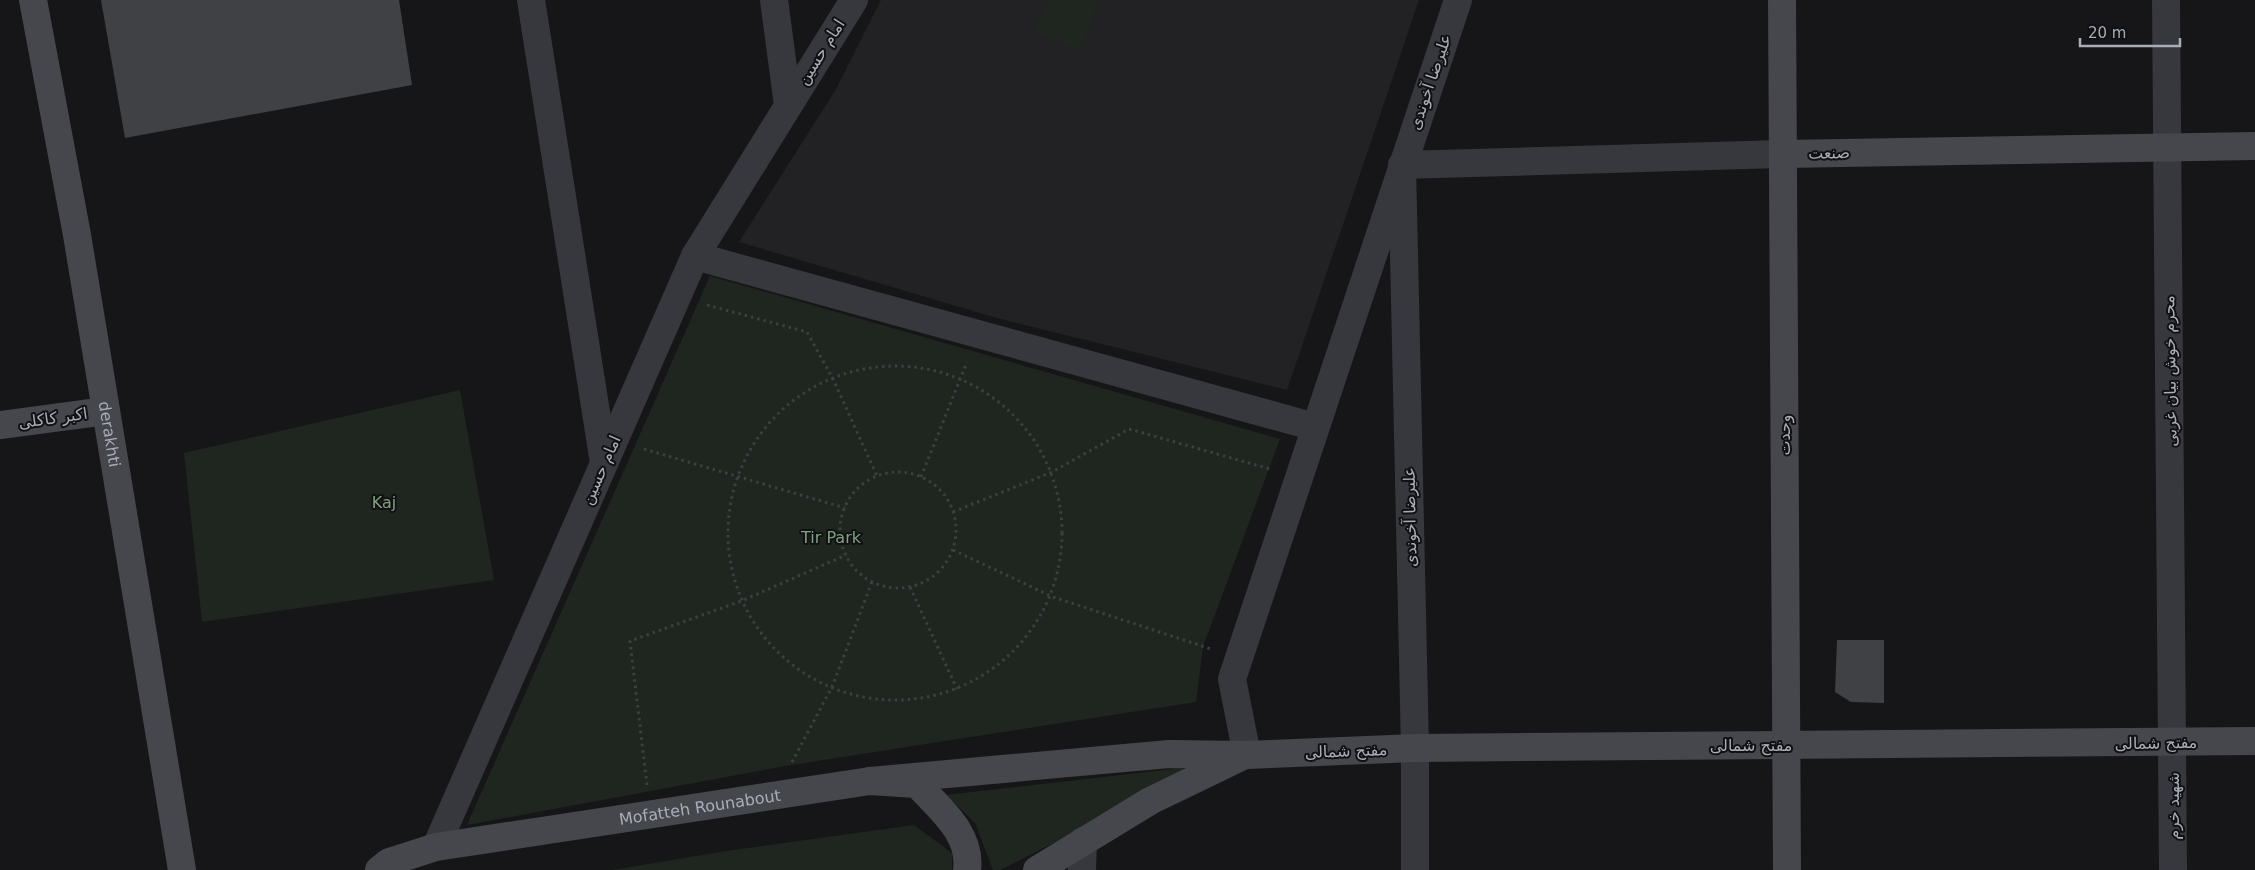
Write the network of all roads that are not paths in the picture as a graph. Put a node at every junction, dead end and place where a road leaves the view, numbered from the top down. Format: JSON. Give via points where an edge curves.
{"nodes":[{"id":1,"x":33,"y":0,"type":"edge"},
{"id":2,"x":531,"y":0,"type":"edge"},
{"id":3,"x":774,"y":0,"type":"edge"},
{"id":4,"x":854,"y":0,"type":"edge"},
{"id":5,"x":1458,"y":0,"type":"edge"},
{"id":6,"x":1782,"y":0,"type":"edge"},
{"id":7,"x":2166,"y":0,"type":"edge"},
{"id":8,"x":788,"y":104,"type":"junction"},
{"id":9,"x":2255,"y":146,"type":"edge"},
{"id":10,"x":2167,"y":147,"type":"junction"},
{"id":11,"x":1783,"y":154,"type":"junction"},
{"id":12,"x":1402,"y":165,"type":"junction"},
{"id":13,"x":695,"y":256,"type":"junction"},
{"id":14,"x":106,"y":411,"type":"junction"},
{"id":15,"x":0,"y":425,"type":"edge"},
{"id":16,"x":1315,"y":427,"type":"junction"},
{"id":17,"x":609,"y":452,"type":"junction"},
{"id":18,"x":2255,"y":741,"type":"edge"},
{"id":19,"x":2174,"y":743,"type":"junction"},
{"id":20,"x":1785,"y":745,"type":"junction"},
{"id":21,"x":1415,"y":748,"type":"junction"},
{"id":22,"x":1247,"y":755,"type":"junction"},
{"id":23,"x":870,"y":781,"type":"junction"},
{"id":24,"x":1083,"y":841,"type":"junction"},
{"id":25,"x":436,"y":847,"type":"junction"},
{"id":26,"x":385,"y":867,"type":"edge"},
{"id":27,"x":182,"y":870,"type":"edge"},
{"id":28,"x":967,"y":870,"type":"edge"},
{"id":29,"x":1037,"y":870,"type":"edge"},
{"id":30,"x":1082,"y":870,"type":"edge"},
{"id":31,"x":1415,"y":870,"type":"edge"},
{"id":32,"x":1786,"y":870,"type":"edge"},
{"id":33,"x":2173,"y":870,"type":"edge"}],
"edges":[{"from":1,"to":14,"type":"street","name":"derakhti"},
{"from":2,"to":17,"type":"street"},
{"from":3,"to":8,"type":"street","name":"امام حسین"},
{"from":4,"to":8,"type":"street","name":"امام حسین"},
{"from":5,"to":12,"type":"street","name":"علیرضا آخوندی"},
{"from":6,"to":11,"type":"street","name":"وحدت"},
{"from":7,"to":10,"type":"street","name":"محرم خوش بیان غربی"},
{"from":8,"to":13,"type":"street","name":"امام حسین"},
{"from":9,"to":10,"type":"street","name":"صنعت"},
{"from":10,"to":11,"type":"street","name":"صنعت"},
{"from":10,"to":19,"type":"street","name":"محرم خوش بیان غربی"},
{"from":11,"to":12,"type":"street","name":"صنعت"},
{"from":11,"to":20,"type":"street","name":"وحدت"},
{"from":12,"to":16,"type":"street","name":"علیرضا آخوندی"},
{"from":12,"to":21,"type":"street","name":"علیرضا آخوندی"},
{"from":13,"to":16,"type":"street"},
{"from":13,"to":17,"type":"street","name":"امام حسین"},
{"from":14,"to":15,"type":"street","name":"اکبر کاکلی"},
{"from":14,"to":27,"type":"street","name":"derakhti"},
{"from":16,"to":22,"type":"street","name":"علیرضا آخوندی","via":[[1232,679]]},
{"from":17,"to":25,"type":"street","name":"امام حسین"},
{"from":18,"to":19,"type":"street","name":"مفتح شمالی"},
{"from":19,"to":20,"type":"street","name":"مفتح شمالی"},
{"from":19,"to":33,"type":"street","name":"شهید خرم"},
{"from":20,"to":21,"type":"street","name":"مفتح شمالی"},
{"from":20,"to":32,"type":"street","name":"وحدت"},
{"from":21,"to":22,"type":"street","name":"مفتح شمالی"},
{"from":21,"to":31,"type":"street","name":"علیرضا آخوندی"},
{"from":22,"to":23,"type":"street","name":"مفتح شمالی","via":[[1169,754]]},
{"from":22,"to":24,"type":"street","via":[[1150,801]]},
{"from":23,"to":25,"type":"street","name":"Mofatteh Rounabout"},
{"from":23,"to":28,"type":"street","name":"Mofatteh Rounabout","via":[[917,784],[957,826],[969,857]]},
{"from":24,"to":29,"type":"street"},
{"from":24,"to":30,"type":"street"},
{"from":25,"to":26,"type":"street","name":"Mofatteh Rounabout"}]}
